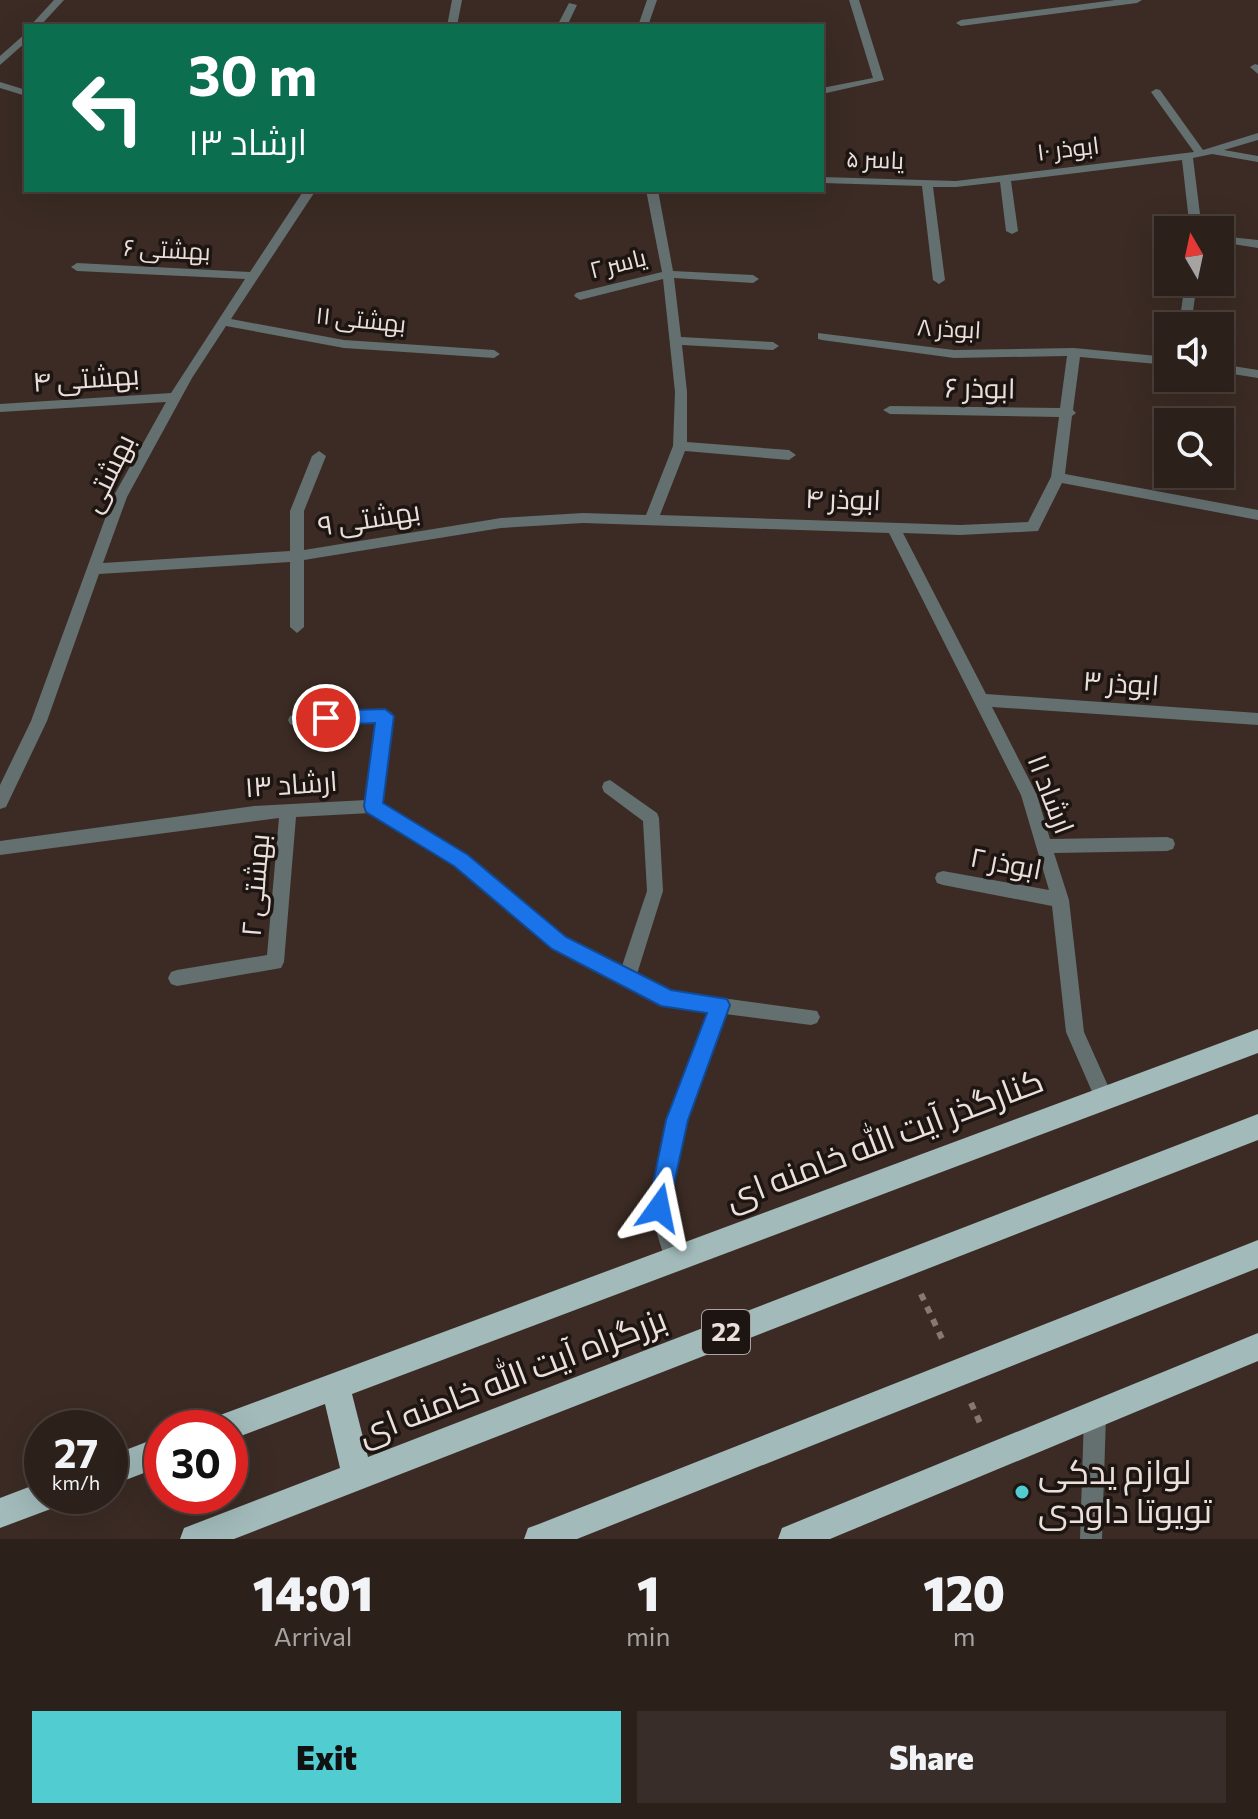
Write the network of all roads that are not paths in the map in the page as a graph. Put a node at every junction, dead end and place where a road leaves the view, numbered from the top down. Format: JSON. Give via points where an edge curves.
{"nodes":[{"id":1,"x":59,"y":0,"type":"edge"},
{"id":2,"x":457,"y":0,"type":"edge"},
{"id":3,"x":652,"y":0,"type":"edge"},
{"id":4,"x":854,"y":0,"type":"edge"},
{"id":5,"x":1137,"y":0,"type":"edge"},
{"id":6,"x":572,"y":5,"type":"dead end"},
{"id":7,"x":961,"y":23,"type":"dead end"},
{"id":8,"x":37,"y":24,"type":"edge"},
{"id":9,"x":452,"y":24,"type":"edge"},
{"id":10,"x":563,"y":24,"type":"edge"},
{"id":11,"x":644,"y":24,"type":"edge"},
{"id":12,"x":24,"y":38,"type":"edge"},
{"id":13,"x":0,"y":62,"type":"edge"},
{"id":14,"x":0,"y":85,"type":"edge"},
{"id":15,"x":824,"y":91,"type":"edge"},
{"id":16,"x":24,"y":92,"type":"edge"},
{"id":17,"x":1156,"y":92,"type":"dead end"},
{"id":18,"x":1258,"y":136,"type":"edge"},
{"id":19,"x":1214,"y":152,"type":"junction"},
{"id":20,"x":1201,"y":154,"type":"junction"},
{"id":21,"x":1187,"y":156,"type":"junction"},
{"id":22,"x":1258,"y":159,"type":"edge"},
{"id":23,"x":1005,"y":179,"type":"junction"},
{"id":24,"x":824,"y":180,"type":"edge"},
{"id":25,"x":927,"y":184,"type":"junction"},
{"id":26,"x":309,"y":192,"type":"edge"},
{"id":27,"x":652,"y":192,"type":"edge"},
{"id":28,"x":1194,"y":216,"type":"edge"},
{"id":29,"x":1012,"y":231,"type":"dead end"},
{"id":30,"x":1234,"y":241,"type":"edge"},
{"id":31,"x":1258,"y":244,"type":"edge"},
{"id":32,"x":77,"y":267,"type":"dead end"},
{"id":33,"x":668,"y":274,"type":"junction"},
{"id":34,"x":254,"y":276,"type":"junction"},
{"id":35,"x":753,"y":279,"type":"dead end"},
{"id":36,"x":939,"y":280,"type":"dead end"},
{"id":37,"x":580,"y":296,"type":"dead end"},
{"id":38,"x":223,"y":321,"type":"junction"},
{"id":39,"x":822,"y":336,"type":"dead end"},
{"id":40,"x":675,"y":341,"type":"junction"},
{"id":41,"x":773,"y":346,"type":"dead end"},
{"id":42,"x":1074,"y":352,"type":"junction"},
{"id":43,"x":494,"y":354,"type":"dead end"},
{"id":44,"x":1154,"y":360,"type":"edge"},
{"id":45,"x":1234,"y":370,"type":"edge"},
{"id":46,"x":1258,"y":374,"type":"edge"},
{"id":47,"x":176,"y":397,"type":"junction"},
{"id":48,"x":0,"y":408,"type":"edge"},
{"id":49,"x":890,"y":410,"type":"dead end"},
{"id":50,"x":1069,"y":413,"type":"junction"},
{"id":51,"x":680,"y":446,"type":"junction"},
{"id":52,"x":789,"y":455,"type":"dead end"},
{"id":53,"x":319,"y":456,"type":"dead end"},
{"id":54,"x":1058,"y":477,"type":"junction"},
{"id":55,"x":1258,"y":515,"type":"edge"},
{"id":56,"x":651,"y":520,"type":"junction"},
{"id":57,"x":893,"y":527,"type":"junction"},
{"id":58,"x":296,"y":556,"type":"junction"},
{"id":59,"x":94,"y":569,"type":"junction"},
{"id":60,"x":297,"y":627,"type":"dead end"},
{"id":61,"x":981,"y":700,"type":"junction"},
{"id":62,"x":1258,"y":719,"type":"edge"},
{"id":63,"x":296,"y":720,"type":"dead end"},
{"id":64,"x":610,"y":787,"type":"dead end"},
{"id":65,"x":0,"y":802,"type":"edge"},
{"id":66,"x":373,"y":806,"type":"junction"},
{"id":67,"x":288,"y":811,"type":"junction"},
{"id":68,"x":1167,"y":844,"type":"dead end"},
{"id":69,"x":1044,"y":846,"type":"junction"},
{"id":70,"x":0,"y":848,"type":"edge"},
{"id":71,"x":943,"y":878,"type":"dead end"},
{"id":72,"x":1060,"y":900,"type":"junction"},
{"id":73,"x":177,"y":978,"type":"dead end"},
{"id":74,"x":627,"y":978,"type":"junction"},
{"id":75,"x":720,"y":1005,"type":"junction"},
{"id":76,"x":811,"y":1017,"type":"dead end"},
{"id":77,"x":1258,"y":1041,"type":"edge"},
{"id":78,"x":1104,"y":1097,"type":"junction"},
{"id":79,"x":1258,"y":1127,"type":"edge"},
{"id":80,"x":1258,"y":1254,"type":"edge"},
{"id":81,"x":674,"y":1259,"type":"junction"},
{"id":82,"x":1258,"y":1347,"type":"edge"},
{"id":83,"x":335,"y":1385,"type":"junction"},
{"id":84,"x":1095,"y":1416,"type":"junction"},
{"id":85,"x":248,"y":1418,"type":"edge"},
{"id":86,"x":357,"y":1475,"type":"junction"},
{"id":87,"x":24,"y":1504,"type":"edge"},
{"id":88,"x":0,"y":1513,"type":"edge"},
{"id":89,"x":195,"y":1539,"type":"edge"},
{"id":90,"x":539,"y":1539,"type":"edge"},
{"id":91,"x":793,"y":1539,"type":"edge"},
{"id":92,"x":1091,"y":1539,"type":"edge"}],
"edges":[{"from":1,"to":8,"type":"street"},
{"from":2,"to":9,"type":"street"},
{"from":3,"to":11,"type":"street"},
{"from":4,"to":15,"type":"street","via":[[879,80]]},
{"from":5,"to":7,"type":"street"},
{"from":6,"to":10,"type":"street"},
{"from":12,"to":13,"type":"street"},
{"from":14,"to":16,"type":"street"},
{"from":17,"to":20,"type":"street"},
{"from":18,"to":19,"type":"street"},
{"from":19,"to":20,"type":"street","name":"ابوذر ۱۰"},
{"from":19,"to":22,"type":"street"},
{"from":20,"to":21,"type":"street","name":"ابوذر ۱۰"},
{"from":21,"to":23,"type":"street","name":"ابوذر ۱۰"},
{"from":21,"to":28,"type":"street"},
{"from":23,"to":25,"type":"street","name":"ابوذر ۱۰"},
{"from":23,"to":29,"type":"street"},
{"from":24,"to":25,"type":"street","name":"یاسر ۵"},
{"from":25,"to":36,"type":"street"},
{"from":26,"to":34,"type":"street","name":"بهشتی"},
{"from":27,"to":33,"type":"street"},
{"from":30,"to":31,"type":"street"},
{"from":32,"to":34,"type":"street","name":"بهشتی ۶"},
{"from":33,"to":35,"type":"street","name":"یاسر ۲"},
{"from":33,"to":37,"type":"street","name":"یاسر ۲"},
{"from":33,"to":40,"type":"street"},
{"from":34,"to":38,"type":"street","name":"بهشتی"},
{"from":38,"to":43,"type":"street","name":"بهشتی ۱۱","via":[[344,344]]},
{"from":38,"to":47,"type":"street","name":"بهشتی"},
{"from":39,"to":42,"type":"street","name":"ابوذر ۸","via":[[954,354]]},
{"from":40,"to":41,"type":"street"},
{"from":40,"to":51,"type":"street"},
{"from":42,"to":44,"type":"street","name":"ابوذر ۸"},
{"from":42,"to":50,"type":"street"},
{"from":45,"to":46,"type":"street"},
{"from":47,"to":48,"type":"street","name":"بهشتی ۴"},
{"from":47,"to":59,"type":"street","name":"بهشتی","via":[[120,497]]},
{"from":49,"to":50,"type":"street","name":"ابوذر ۶"},
{"from":50,"to":54,"type":"street"},
{"from":51,"to":52,"type":"street"},
{"from":51,"to":56,"type":"street"},
{"from":53,"to":58,"type":"street","via":[[297,511]]},
{"from":54,"to":55,"type":"street"},
{"from":54,"to":57,"type":"street","name":"ابوذر ۴","via":[[1033,527]]},
{"from":56,"to":57,"type":"street","name":"ابوذر ۴"},
{"from":56,"to":58,"type":"street","name":"بهشتی ۹","via":[[501,523]]},
{"from":57,"to":61,"type":"street","name":"ارشاد ۱۱"},
{"from":58,"to":59,"type":"street","name":"بهشتی ۹"},
{"from":58,"to":60,"type":"street"},
{"from":59,"to":65,"type":"street","name":"بهشتی","via":[[39,721]]},
{"from":61,"to":62,"type":"street","name":"ابوذر ۳"},
{"from":61,"to":69,"type":"street","name":"ارشاد ۱۱","via":[[1029,795]]},
{"from":63,"to":66,"type":"street","via":[[385,716]]},
{"from":64,"to":74,"type":"street","via":[[651,818],[655,891]]},
{"from":66,"to":67,"type":"street","name":"ارشاد ۱۳"},
{"from":66,"to":74,"type":"street","name":"ارشاد ۱۳","via":[[461,860],[559,943]]},
{"from":67,"to":70,"type":"street","name":"ارشاد ۱۳"},
{"from":67,"to":73,"type":"street","name":"بهشتی ۲","via":[[275,962]]},
{"from":68,"to":69,"type":"street"},
{"from":69,"to":72,"type":"street","name":"ارشاد ۱۱"},
{"from":71,"to":72,"type":"street","name":"ابوذر ۲"},
{"from":72,"to":78,"type":"street","name":"ارشاد ۱۱","via":[[1075,1032]]},
{"from":74,"to":75,"type":"street","name":"ارشاد ۱۳","via":[[669,999]]},
{"from":75,"to":76,"type":"street","name":"ارشاد ۱۳"},
{"from":75,"to":81,"type":"street","via":[[677,1120],[659,1208]]},
{"from":77,"to":78,"type":"highway","name":"کنارگذر آیت الله خامنه ای"},
{"from":78,"to":81,"type":"highway","name":"کنارگذر آیت الله خامنه ای"},
{"from":79,"to":86,"type":"highway","name":"بزرگراه آیت الله خامنه ای","number":"22"},
{"from":80,"to":90,"type":"highway"},
{"from":81,"to":83,"type":"highway","name":"کنارگذر آیت الله خامنه ای"},
{"from":82,"to":84,"type":"highway"},
{"from":83,"to":85,"type":"highway","name":"کنارگذر آیت الله خامنه ای"},
{"from":83,"to":86,"type":"highway"},
{"from":84,"to":91,"type":"highway"},
{"from":84,"to":92,"type":"street"},
{"from":86,"to":89,"type":"highway","name":"بزرگراه آیت الله خامنه ای","number":"22"},
{"from":87,"to":88,"type":"highway"}]}
